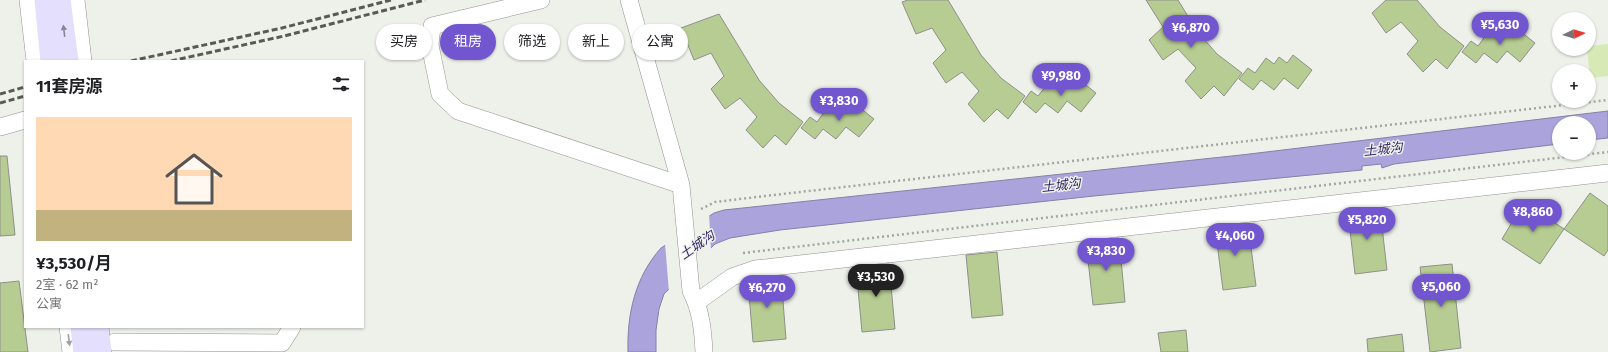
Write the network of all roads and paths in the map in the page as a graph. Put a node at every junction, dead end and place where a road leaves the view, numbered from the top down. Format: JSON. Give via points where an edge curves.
{"nodes":[{"id":1,"x":28,"y":0,"type":"edge"},
{"id":2,"x":45,"y":0,"type":"edge"},
{"id":3,"x":60,"y":0,"type":"edge"},
{"id":4,"x":76,"y":0,"type":"edge"},
{"id":5,"x":541,"y":0,"type":"edge"},
{"id":6,"x":629,"y":0,"type":"edge"},
{"id":7,"x":35,"y":60,"type":"edge"},
{"id":8,"x":52,"y":60,"type":"edge"},
{"id":9,"x":68,"y":60,"type":"edge"},
{"id":10,"x":83,"y":60,"type":"edge"},
{"id":11,"x":1608,"y":100,"type":"edge"},
{"id":12,"x":24,"y":120,"type":"edge"},
{"id":13,"x":0,"y":127,"type":"edge"},
{"id":14,"x":1608,"y":152,"type":"edge"},
{"id":15,"x":1608,"y":173,"type":"edge"},
{"id":16,"x":681,"y":185,"type":"junction"},
{"id":17,"x":700,"y":209,"type":"dead end"},
{"id":18,"x":743,"y":253,"type":"dead end"},
{"id":19,"x":694,"y":297,"type":"junction"},
{"id":20,"x":68,"y":328,"type":"edge"},
{"id":21,"x":81,"y":328,"type":"edge"},
{"id":22,"x":99,"y":328,"type":"edge"},
{"id":23,"x":292,"y":328,"type":"edge"},
{"id":24,"x":112,"y":343,"type":"edge"},
{"id":25,"x":284,"y":347,"type":"edge"},
{"id":26,"x":71,"y":352,"type":"edge"},
{"id":27,"x":84,"y":352,"type":"edge"},
{"id":28,"x":704,"y":352,"type":"edge"}],
"edges":[{"from":1,"to":7,"type":"street"},
{"from":2,"to":8,"type":"main road"},
{"from":9,"to":3,"type":"main road","one_way":true},
{"from":4,"to":10,"type":"street"},
{"from":5,"to":16,"type":"street","via":[[432,26],[430,45],[440,94],[458,111]]},
{"from":6,"to":16,"type":"street"},
{"from":11,"to":17,"type":"path","via":[[715,202]]},
{"from":12,"to":13,"type":"street"},
{"from":14,"to":18,"type":"path"},
{"from":15,"to":19,"type":"street","via":[[755,269],[732,277]]},
{"from":16,"to":19,"type":"street"},
{"from":19,"to":28,"type":"street","via":[[703,327]]},
{"from":20,"to":26,"type":"street","one_way":true},
{"from":21,"to":27,"type":"main road"},
{"from":22,"to":24,"type":"main road"},
{"from":23,"to":25,"type":"street"},
{"from":24,"to":25,"type":"street"}]}
